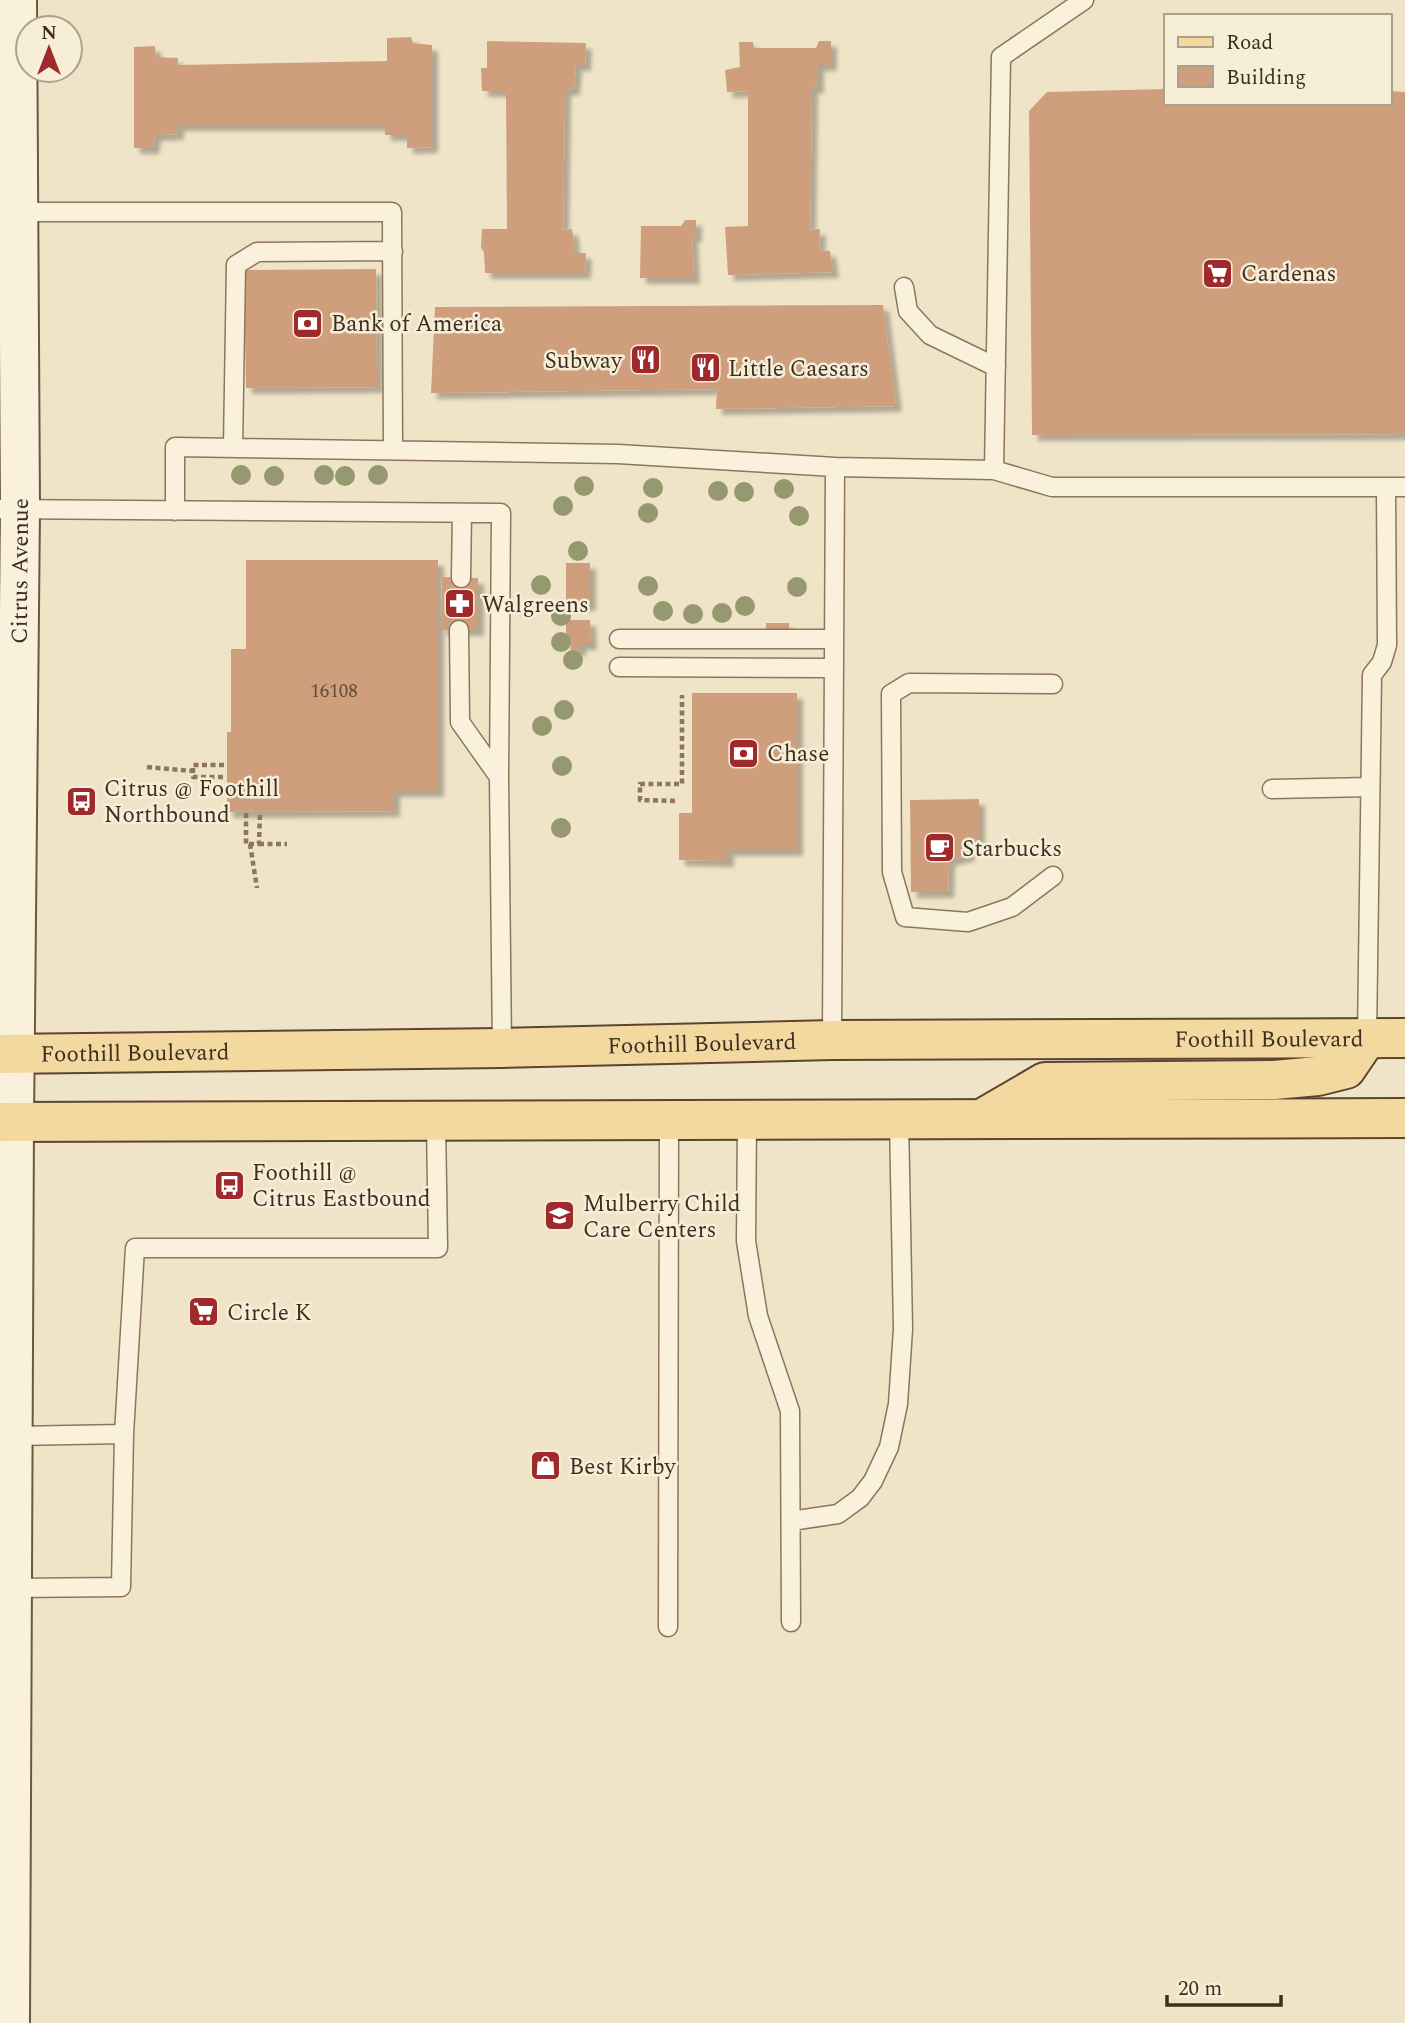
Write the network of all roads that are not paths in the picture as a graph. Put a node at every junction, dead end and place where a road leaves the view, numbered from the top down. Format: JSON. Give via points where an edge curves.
{"nodes":[{"id":1,"x":17,"y":0,"type":"edge"},
{"id":2,"x":1084,"y":0,"type":"edge"},
{"id":3,"x":9,"y":212,"type":"edge"},
{"id":4,"x":393,"y":251,"type":"junction"},
{"id":5,"x":904,"y":287,"type":"dead end"},
{"id":6,"x":996,"y":367,"type":"junction"},
{"id":7,"x":233,"y":447,"type":"junction"},
{"id":8,"x":393,"y":449,"type":"junction"},
{"id":9,"x":835,"y":467,"type":"junction"},
{"id":10,"x":994,"y":470,"type":"junction"},
{"id":11,"x":1386,"y":487,"type":"junction"},
{"id":12,"x":1405,"y":487,"type":"edge"},
{"id":13,"x":10,"y":509,"type":"edge"},
{"id":14,"x":175,"y":510,"type":"junction"},
{"id":15,"x":462,"y":513,"type":"junction"},
{"id":16,"x":461,"y":578,"type":"dead end"},
{"id":17,"x":459,"y":630,"type":"dead end"},
{"id":18,"x":619,"y":639,"type":"dead end"},
{"id":19,"x":833,"y":639,"type":"junction"},
{"id":20,"x":627,"y":667,"type":"road end"},
{"id":21,"x":833,"y":668,"type":"junction"},
{"id":22,"x":1053,"y":684,"type":"dead end"},
{"id":23,"x":10,"y":705,"type":"edge"},
{"id":24,"x":499,"y":777,"type":"junction"},
{"id":25,"x":1370,"y":787,"type":"junction"},
{"id":26,"x":1272,"y":789,"type":"dead end"},
{"id":27,"x":1053,"y":876,"type":"dead end"},
{"id":28,"x":1367,"y":1038,"type":"junction"},
{"id":29,"x":1405,"y":1038,"type":"edge"},
{"id":30,"x":832,"y":1040,"type":"junction"},
{"id":31,"x":502,"y":1048,"type":"junction"},
{"id":32,"x":7,"y":1054,"type":"edge"},
{"id":33,"x":983,"y":1118,"type":"junction"},
{"id":34,"x":1405,"y":1118,"type":"edge"},
{"id":35,"x":900,"y":1119,"type":"junction"},
{"id":36,"x":669,"y":1120,"type":"junction"},
{"id":37,"x":747,"y":1120,"type":"junction"},
{"id":38,"x":7,"y":1122,"type":"edge"},
{"id":39,"x":436,"y":1122,"type":"junction"},
{"id":40,"x":124,"y":1434,"type":"junction"},
{"id":41,"x":14,"y":1436,"type":"junction"},
{"id":42,"x":791,"y":1521,"type":"junction"},
{"id":43,"x":13,"y":1588,"type":"junction"},
{"id":44,"x":791,"y":1622,"type":"dead end"},
{"id":45,"x":668,"y":1627,"type":"dead end"},
{"id":46,"x":6,"y":1670,"type":"edge"},
{"id":47,"x":10,"y":2023,"type":"edge"}],
"edges":[{"from":1,"to":3,"type":"main road","name":"Citrus Avenue"},
{"from":2,"to":6,"type":"lane","via":[[1001,57]]},
{"from":3,"to":4,"type":"lane","via":[[392,212]]},
{"from":3,"to":13,"type":"main road","name":"Citrus Avenue"},
{"from":4,"to":7,"type":"lane","via":[[257,252],[236,265]]},
{"from":4,"to":8,"type":"lane"},
{"from":5,"to":6,"type":"lane","via":[[908,311],[930,335]]},
{"from":6,"to":10,"type":"lane"},
{"from":7,"to":8,"type":"lane"},
{"from":7,"to":14,"type":"lane","via":[[175,447]]},
{"from":8,"to":9,"type":"lane","via":[[618,454]]},
{"from":9,"to":10,"type":"lane"},
{"from":9,"to":19,"type":"lane"},
{"from":10,"to":11,"type":"lane","via":[[1052,487]]},
{"from":11,"to":12,"type":"lane"},
{"from":11,"to":25,"type":"lane","via":[[1387,645],[1372,675]]},
{"from":13,"to":14,"type":"lane"},
{"from":13,"to":23,"type":"main road","name":"Citrus Avenue"},
{"from":14,"to":15,"type":"lane"},
{"from":15,"to":16,"type":"lane"},
{"from":15,"to":24,"type":"lane","via":[[501,513]]},
{"from":17,"to":24,"type":"lane","via":[[460,722]]},
{"from":18,"to":19,"type":"lane"},
{"from":19,"to":21,"type":"lane"},
{"from":20,"to":21,"type":"lane"},
{"from":21,"to":30,"type":"lane"},
{"from":22,"to":27,"type":"lane","via":[[909,683],[891,694],[892,873],[905,917],[968,922],[1012,907]]},
{"from":23,"to":32,"type":"main road","name":"Citrus Avenue"},
{"from":24,"to":31,"type":"lane"},
{"from":25,"to":26,"type":"lane"},
{"from":25,"to":28,"type":"lane"},
{"from":28,"to":29,"type":"main road","name":"Foothill Boulevard"},
{"from":28,"to":30,"type":"main road","name":"Foothill Boulevard"},
{"from":28,"to":33,"type":"main road","via":[[1346,1069],[1318,1076],[1045,1082]]},
{"from":30,"to":31,"type":"main road","name":"Foothill Boulevard"},
{"from":31,"to":32,"type":"main road","name":"Foothill Boulevard"},
{"from":32,"to":38,"type":"main road","name":"Citrus Avenue"},
{"from":33,"to":34,"type":"main road"},
{"from":33,"to":35,"type":"main road"},
{"from":35,"to":37,"type":"main road"},
{"from":35,"to":42,"type":"lane","via":[[903,1329],[890,1447],[860,1498],[838,1514]]},
{"from":36,"to":37,"type":"main road"},
{"from":36,"to":39,"type":"main road"},
{"from":36,"to":45,"type":"lane"},
{"from":37,"to":42,"type":"lane","via":[[746,1241],[758,1316],[790,1411]]},
{"from":38,"to":39,"type":"main road"},
{"from":38,"to":41,"type":"main road","name":"Citrus Avenue"},
{"from":39,"to":40,"type":"lane","via":[[438,1248],[135,1248]]},
{"from":40,"to":41,"type":"lane"},
{"from":40,"to":43,"type":"lane","via":[[121,1587]]},
{"from":41,"to":43,"type":"main road","name":"Citrus Avenue"},
{"from":42,"to":44,"type":"lane"},
{"from":43,"to":46,"type":"main road","name":"Citrus Avenue"},
{"from":46,"to":47,"type":"main road","name":"Citrus Avenue"}]}
